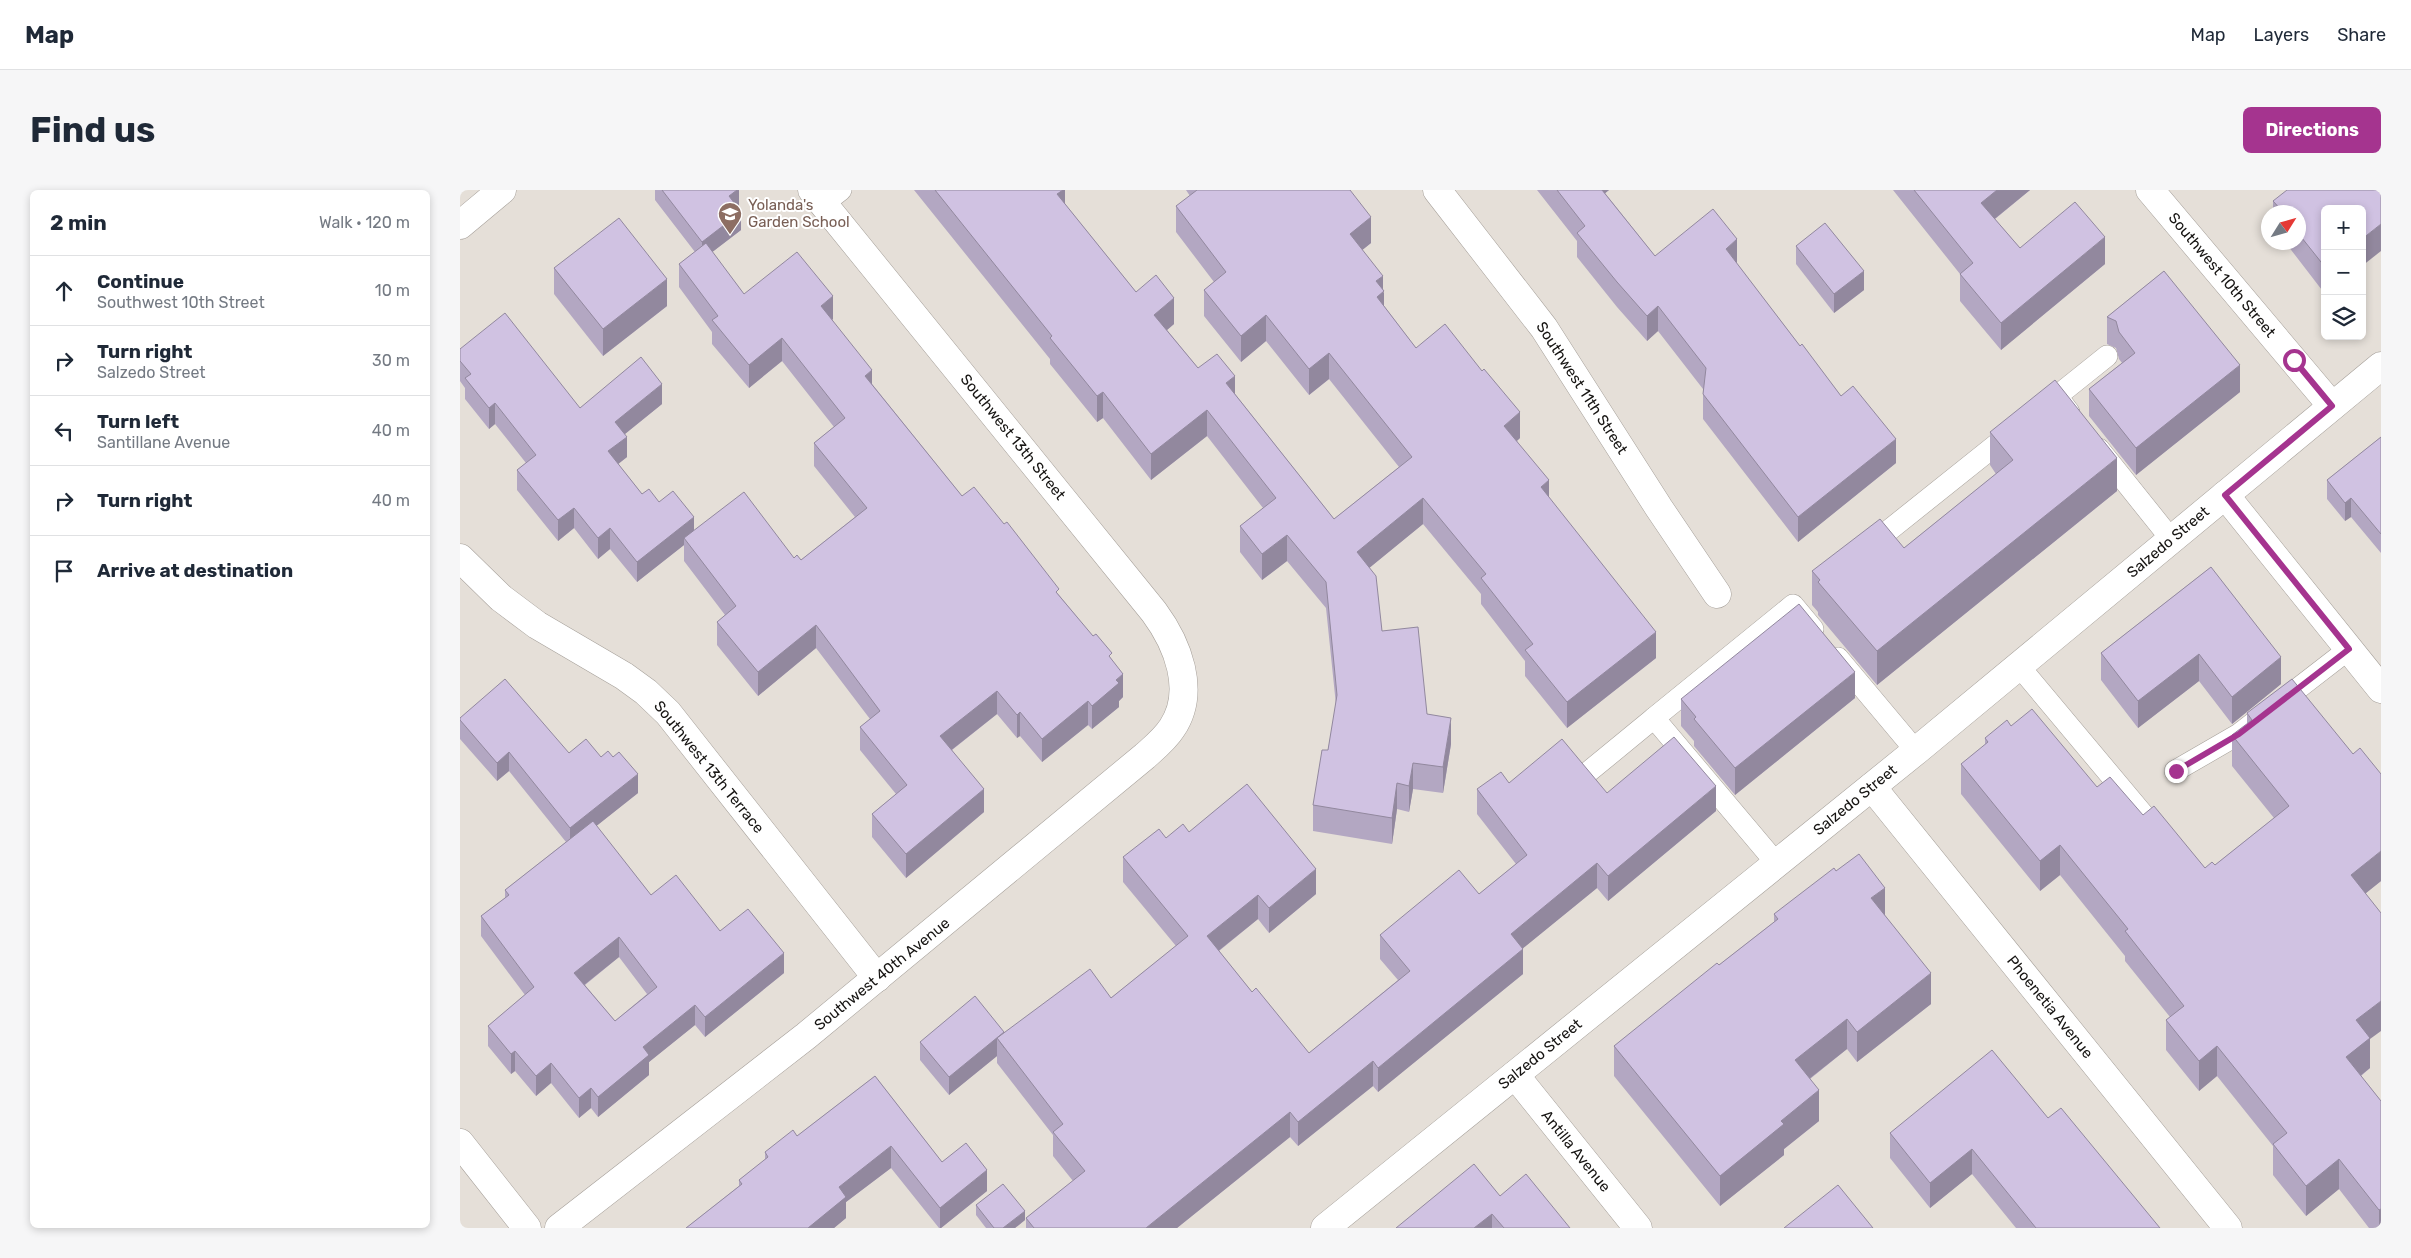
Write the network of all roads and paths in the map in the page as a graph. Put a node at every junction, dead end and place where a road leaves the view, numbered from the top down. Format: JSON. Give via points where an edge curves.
{"nodes":[{"id":1,"x":502,"y":190,"type":"edge"},
{"id":2,"x":1437,"y":190,"type":"edge"},
{"id":3,"x":2150,"y":190,"type":"edge"},
{"id":4,"x":825,"y":195,"type":"edge"},
{"id":5,"x":460,"y":225,"type":"edge"},
{"id":6,"x":2107,"y":356,"type":"dead end"},
{"id":7,"x":2381,"y":366,"type":"edge"},
{"id":8,"x":2332,"y":406,"type":"junction"},
{"id":9,"x":2041,"y":408,"type":"junction"},
{"id":10,"x":2225,"y":495,"type":"junction"},
{"id":11,"x":2171,"y":539,"type":"junction"},
{"id":12,"x":460,"y":558,"type":"edge"},
{"id":13,"x":1849,"y":562,"type":"edge"},
{"id":14,"x":1717,"y":594,"type":"dead end"},
{"id":15,"x":2349,"y":649,"type":"junction"},
{"id":16,"x":2019,"y":666,"type":"junction"},
{"id":17,"x":2381,"y":689,"type":"edge"},
{"id":18,"x":1183,"y":699,"type":"joint"},
{"id":19,"x":1654,"y":718,"type":"junction"},
{"id":20,"x":1916,"y":751,"type":"junction"},
{"id":21,"x":2176,"y":771,"type":"dead end"},
{"id":22,"x":1588,"y":773,"type":"edge"},
{"id":23,"x":1872,"y":787,"type":"junction"},
{"id":24,"x":2147,"y":819,"type":"edge"},
{"id":25,"x":1777,"y":864,"type":"junction"},
{"id":26,"x":877,"y":978,"type":"junction"},
{"id":27,"x":1515,"y":1075,"type":"junction"},
{"id":28,"x":460,"y":1143,"type":"edge"},
{"id":29,"x":527,"y":1228,"type":"edge"},
{"id":30,"x":559,"y":1228,"type":"edge"},
{"id":31,"x":1325,"y":1228,"type":"edge"},
{"id":32,"x":1638,"y":1228,"type":"edge"},
{"id":33,"x":2228,"y":1228,"type":"edge"}],
"edges":[{"from":1,"to":5,"type":"street"},
{"from":2,"to":14,"type":"street","name":"Southwest 11th Street","via":[[1544,328],[1658,508]]},
{"from":3,"to":8,"type":"street","name":"Southwest 10th Street"},
{"from":4,"to":18,"type":"street","name":"Southwest 13th Street","via":[[1167,630],[1176,649]]},
{"from":6,"to":9,"type":"lane"},
{"from":7,"to":8,"type":"street","name":"Salzedo Street"},
{"from":8,"to":10,"type":"street","name":"Salzedo Street"},
{"from":9,"to":11,"type":"lane","via":[[2085,431]]},
{"from":9,"to":13,"type":"lane"},
{"from":10,"to":11,"type":"street","name":"Salzedo Street"},
{"from":10,"to":15,"type":"street"},
{"from":11,"to":16,"type":"street","name":"Salzedo Street"},
{"from":12,"to":26,"type":"street","name":"Southwest 13th Terrace","via":[[501,598],[537,625],[624,676],[668,713]]},
{"from":15,"to":17,"type":"street"},
{"from":15,"to":21,"type":"lane","via":[[2239,734]]},
{"from":16,"to":20,"type":"street","name":"Salzedo Street"},
{"from":16,"to":24,"type":"lane"},
{"from":18,"to":26,"type":"street","name":"Southwest 40th Avenue","via":[[1173,727],[1145,756]]},
{"from":19,"to":20,"type":"lane","via":[[1793,605]]},
{"from":19,"to":22,"type":"lane"},
{"from":19,"to":25,"type":"lane"},
{"from":20,"to":23,"type":"street","name":"Salzedo Street"},
{"from":23,"to":25,"type":"street","name":"Salzedo Street"},
{"from":23,"to":33,"type":"street","name":"Phoenetia Avenue"},
{"from":25,"to":27,"type":"street","name":"Salzedo Street"},
{"from":26,"to":30,"type":"street","name":"Southwest 40th Avenue"},
{"from":27,"to":31,"type":"street","name":"Salzedo Street"},
{"from":27,"to":32,"type":"street","name":"Antilla Avenue"},
{"from":28,"to":29,"type":"street"}]}
